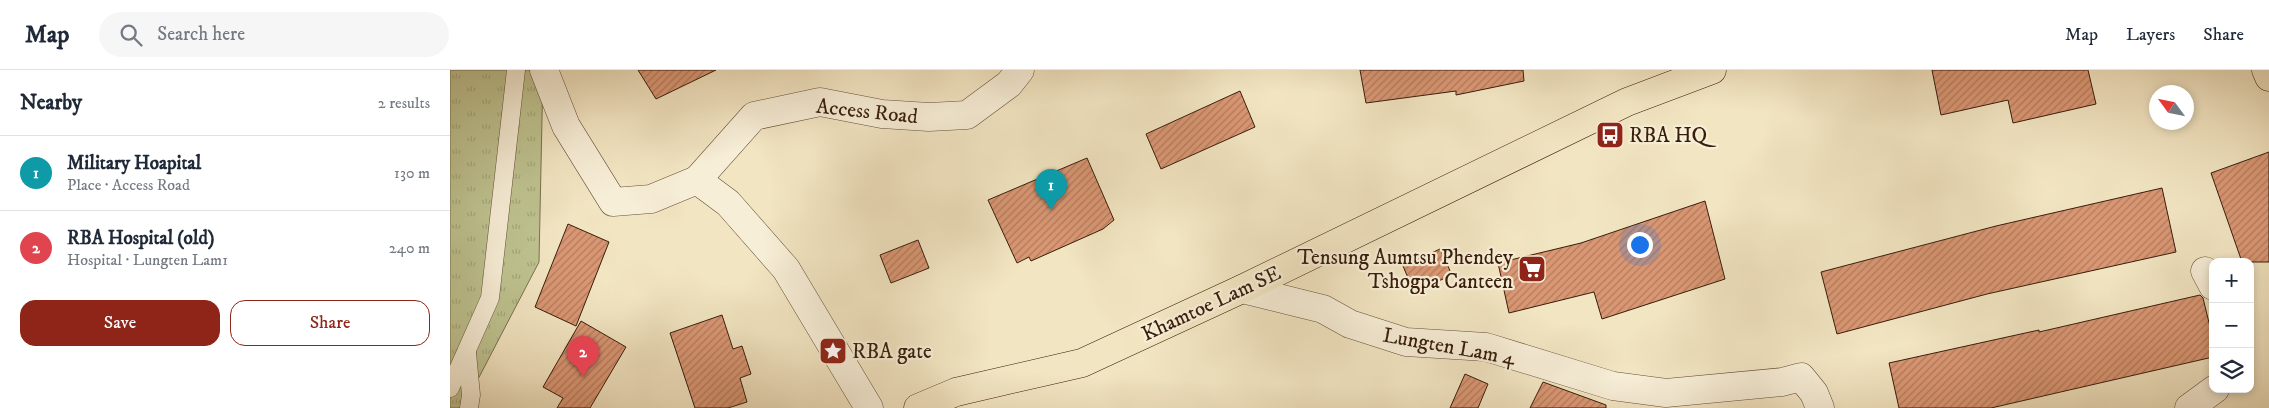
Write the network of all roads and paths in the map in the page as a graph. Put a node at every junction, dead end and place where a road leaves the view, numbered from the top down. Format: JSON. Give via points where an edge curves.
{"nodes":[{"id":1,"x":516,"y":70,"type":"edge"},
{"id":2,"x":544,"y":70,"type":"edge"},
{"id":3,"x":1020,"y":70,"type":"edge"},
{"id":4,"x":1712,"y":70,"type":"edge"},
{"id":5,"x":2266,"y":70,"type":"edge"},
{"id":6,"x":2269,"y":77,"type":"edge"},
{"id":7,"x":697,"y":180,"type":"junction"},
{"id":8,"x":1242,"y":289,"type":"junction"},
{"id":9,"x":467,"y":350,"type":"junction"},
{"id":10,"x":450,"y":388,"type":"edge"},
{"id":11,"x":2209,"y":393,"type":"edge"},
{"id":12,"x":469,"y":408,"type":"edge"},
{"id":13,"x":869,"y":408,"type":"edge"},
{"id":14,"x":918,"y":408,"type":"edge"},
{"id":15,"x":1820,"y":408,"type":"edge"},
{"id":16,"x":2189,"y":408,"type":"edge"}],
"edges":[{"from":1,"to":9,"type":"lane","via":[[490,298]]},
{"from":2,"to":7,"type":"street","via":[[566,126],[613,202],[652,199]]},
{"from":3,"to":7,"type":"street","name":"Access Road","via":[[1009,84],[967,115],[882,114],[820,102],[754,116]]},
{"from":4,"to":8,"type":"main road","name":"Khamtoe Lam SE","via":[[1627,102]]},
{"from":5,"to":6,"type":"main road"},
{"from":7,"to":13,"type":"street","via":[[728,203],[786,269]]},
{"from":8,"to":14,"type":"main road","name":"Khamtoe Lam SE","via":[[1082,363],[956,392]]},
{"from":8,"to":15,"type":"street","name":"Lungten Lam 4","via":[[1323,309],[1350,324],[1406,342],[1486,347],[1620,388],[1666,393],[1782,382],[1800,377],[1814,393]]},
{"from":9,"to":10,"type":"lane"},
{"from":9,"to":12,"type":"lane"},
{"from":11,"to":16,"type":"street"}]}
